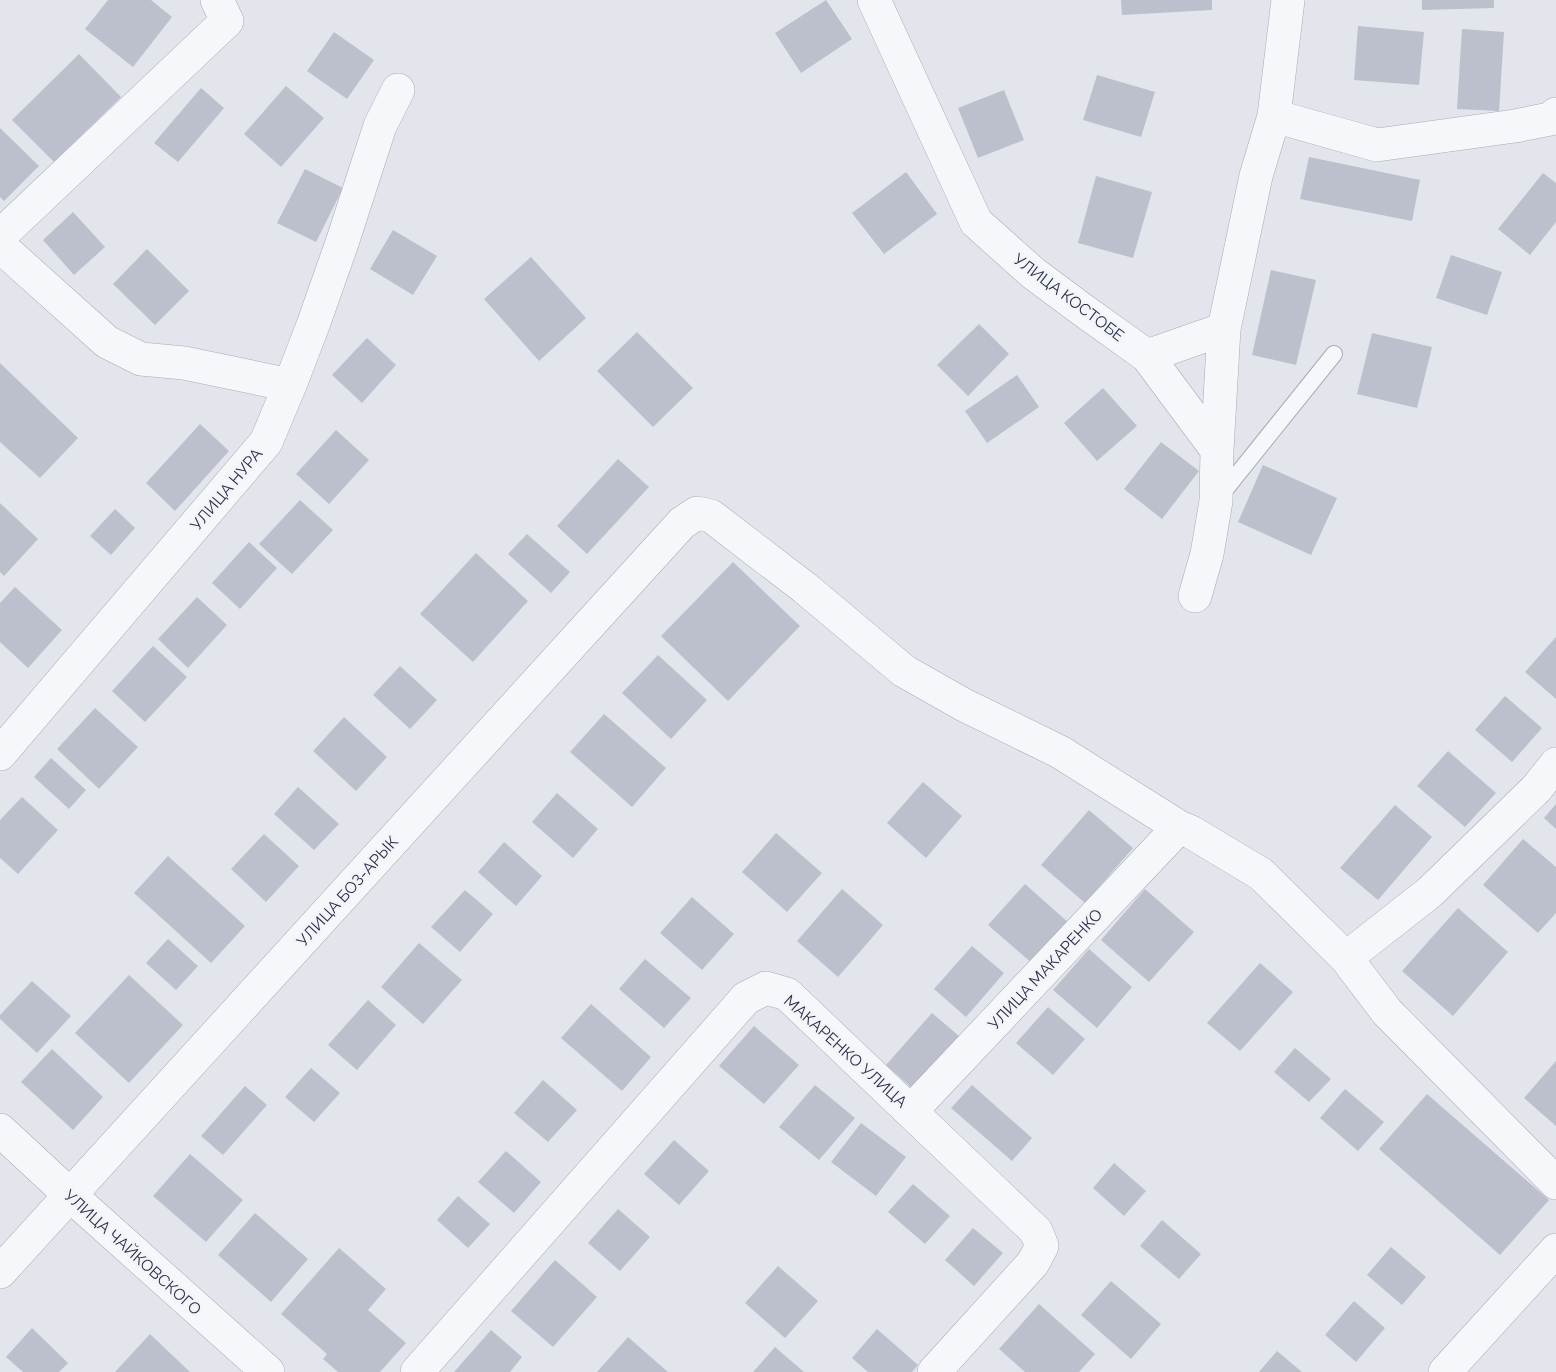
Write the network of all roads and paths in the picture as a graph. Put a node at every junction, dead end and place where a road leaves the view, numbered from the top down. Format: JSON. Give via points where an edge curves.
{"nodes":[{"id":1,"x":217,"y":0,"type":"edge"},
{"id":2,"x":874,"y":0,"type":"edge"},
{"id":3,"x":1288,"y":0,"type":"edge"},
{"id":4,"x":398,"y":90,"type":"dead end"},
{"id":5,"x":1556,"y":114,"type":"edge"},
{"id":6,"x":1274,"y":116,"type":"junction"},
{"id":7,"x":0,"y":236,"type":"edge"},
{"id":8,"x":0,"y":246,"type":"edge"},
{"id":9,"x":1224,"y":329,"type":"junction"},
{"id":10,"x":1334,"y":354,"type":"dead end"},
{"id":11,"x":1148,"y":356,"type":"junction"},
{"id":12,"x":290,"y":385,"type":"junction"},
{"id":13,"x":1217,"y":450,"type":"junction"},
{"id":14,"x":1216,"y":501,"type":"junction"},
{"id":15,"x":1195,"y":596,"type":"dead end"},
{"id":16,"x":0,"y":754,"type":"edge"},
{"id":17,"x":1556,"y":764,"type":"edge"},
{"id":18,"x":1179,"y":827,"type":"junction"},
{"id":19,"x":1346,"y":958,"type":"junction"},
{"id":20,"x":911,"y":1111,"type":"junction"},
{"id":21,"x":0,"y":1130,"type":"edge"},
{"id":22,"x":1556,"y":1183,"type":"edge"},
{"id":23,"x":69,"y":1195,"type":"junction"},
{"id":24,"x":1556,"y":1250,"type":"edge"},
{"id":25,"x":0,"y":1272,"type":"edge"},
{"id":26,"x":267,"y":1372,"type":"edge"},
{"id":27,"x":417,"y":1372,"type":"edge"},
{"id":28,"x":934,"y":1372,"type":"edge"},
{"id":29,"x":1445,"y":1372,"type":"edge"}],
"edges":[{"from":1,"to":7,"type":"street","via":[[227,21]]},
{"from":2,"to":11,"type":"street","name":"УЛИЦА КОСТОБЕ","via":[[976,222],[1033,273]]},
{"from":3,"to":6,"type":"street"},
{"from":4,"to":12,"type":"street","name":"УЛИЦА НУРА","via":[[380,126]]},
{"from":5,"to":6,"type":"street","via":[[1550,119],[1515,126],[1377,145]]},
{"from":6,"to":9,"type":"street","via":[[1256,176]]},
{"from":8,"to":12,"type":"street","via":[[107,342],[141,360],[184,363]]},
{"from":9,"to":11,"type":"street"},
{"from":9,"to":13,"type":"street"},
{"from":10,"to":14,"type":"lane"},
{"from":11,"to":13,"type":"street","name":"УЛИЦА КОСТОБЕ"},
{"from":12,"to":16,"type":"street","name":"УЛИЦА НУРА","via":[[266,442]]},
{"from":13,"to":14,"type":"street"},
{"from":14,"to":15,"type":"street"},
{"from":17,"to":19,"type":"street","via":[[1537,788],[1430,892]]},
{"from":18,"to":19,"type":"street","via":[[1261,874]]},
{"from":18,"to":20,"type":"street","name":"УЛИЦА МАКАРЕНКО"},
{"from":18,"to":23,"type":"street","name":"УЛИЦА БОЗ-АРЫК","via":[[1060,752],[904,671],[739,537],[711,516],[697,513],[682,523]]},
{"from":19,"to":22,"type":"street","via":[[1387,1012]]},
{"from":20,"to":27,"type":"street","name":"МАКАРЕНКО УЛИЦА","via":[[787,994],[766,988],[746,998]]},
{"from":20,"to":28,"type":"street","name":"МАКАРЕНКО УЛИЦА","via":[[1036,1231],[1042,1246],[1033,1263]]},
{"from":21,"to":23,"type":"street","name":"УЛИЦА ЧАЙКОВСКОГО"},
{"from":23,"to":25,"type":"street","name":"УЛИЦА БОЗ-АРЫК"},
{"from":23,"to":26,"type":"street","name":"УЛИЦА ЧАЙКОВСКОГО"},
{"from":24,"to":29,"type":"street"}]}
